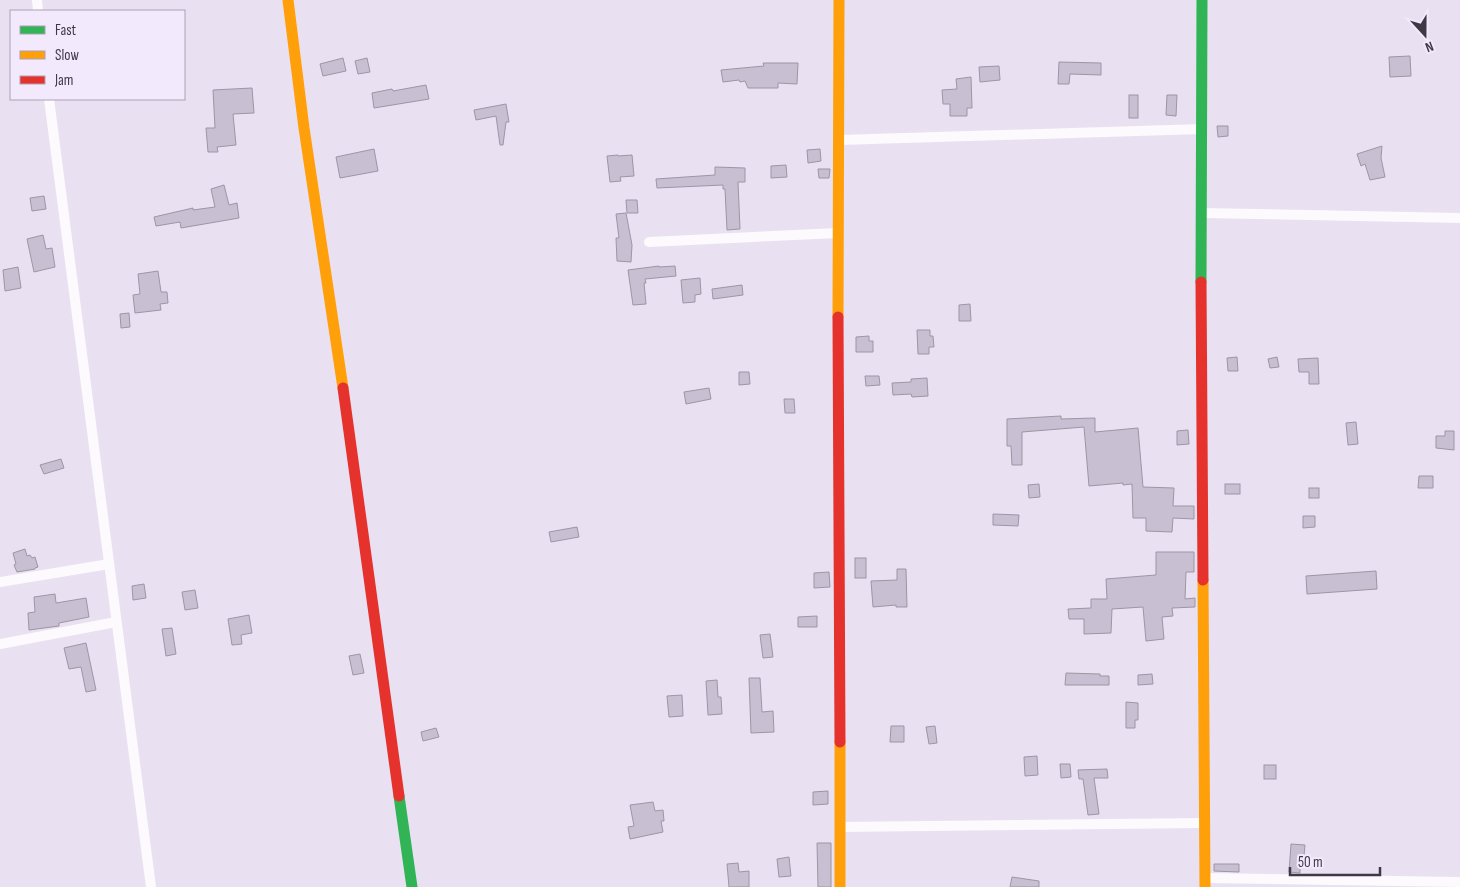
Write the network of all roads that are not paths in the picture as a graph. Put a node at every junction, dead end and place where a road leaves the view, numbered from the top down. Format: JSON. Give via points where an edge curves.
{"nodes":[{"id":1,"x":288,"y":0,"type":"edge"},
{"id":2,"x":840,"y":0,"type":"edge"},
{"id":3,"x":1202,"y":0,"type":"edge"},
{"id":4,"x":50,"y":100,"type":"edge"},
{"id":5,"x":1202,"y":130,"type":"junction"},
{"id":6,"x":840,"y":140,"type":"junction"},
{"id":7,"x":1201,"y":213,"type":"junction"},
{"id":8,"x":1460,"y":218,"type":"edge"},
{"id":9,"x":838,"y":233,"type":"junction"},
{"id":10,"x":649,"y":242,"type":"dead end"},
{"id":11,"x":109,"y":564,"type":"junction"},
{"id":12,"x":0,"y":582,"type":"edge"},
{"id":13,"x":116,"y":622,"type":"junction"},
{"id":14,"x":0,"y":644,"type":"edge"},
{"id":15,"x":1204,"y":823,"type":"junction"},
{"id":16,"x":840,"y":827,"type":"junction"},
{"id":17,"x":1205,"y":882,"type":"edge"},
{"id":18,"x":1460,"y":882,"type":"edge"},
{"id":19,"x":151,"y":887,"type":"edge"},
{"id":20,"x":412,"y":887,"type":"edge"},
{"id":21,"x":840,"y":887,"type":"edge"}],
"edges":[{"from":1,"to":20,"type":"street"},
{"from":2,"to":6,"type":"street"},
{"from":3,"to":5,"type":"street"},
{"from":4,"to":11,"type":"street"},
{"from":5,"to":6,"type":"street"},
{"from":5,"to":7,"type":"street"},
{"from":6,"to":9,"type":"street"},
{"from":7,"to":8,"type":"street"},
{"from":7,"to":15,"type":"street"},
{"from":9,"to":10,"type":"street"},
{"from":9,"to":16,"type":"street"},
{"from":11,"to":12,"type":"street"},
{"from":11,"to":13,"type":"street"},
{"from":13,"to":14,"type":"street"},
{"from":13,"to":19,"type":"street"},
{"from":15,"to":16,"type":"street"},
{"from":15,"to":17,"type":"street"},
{"from":16,"to":21,"type":"street"},
{"from":17,"to":18,"type":"street"}]}
